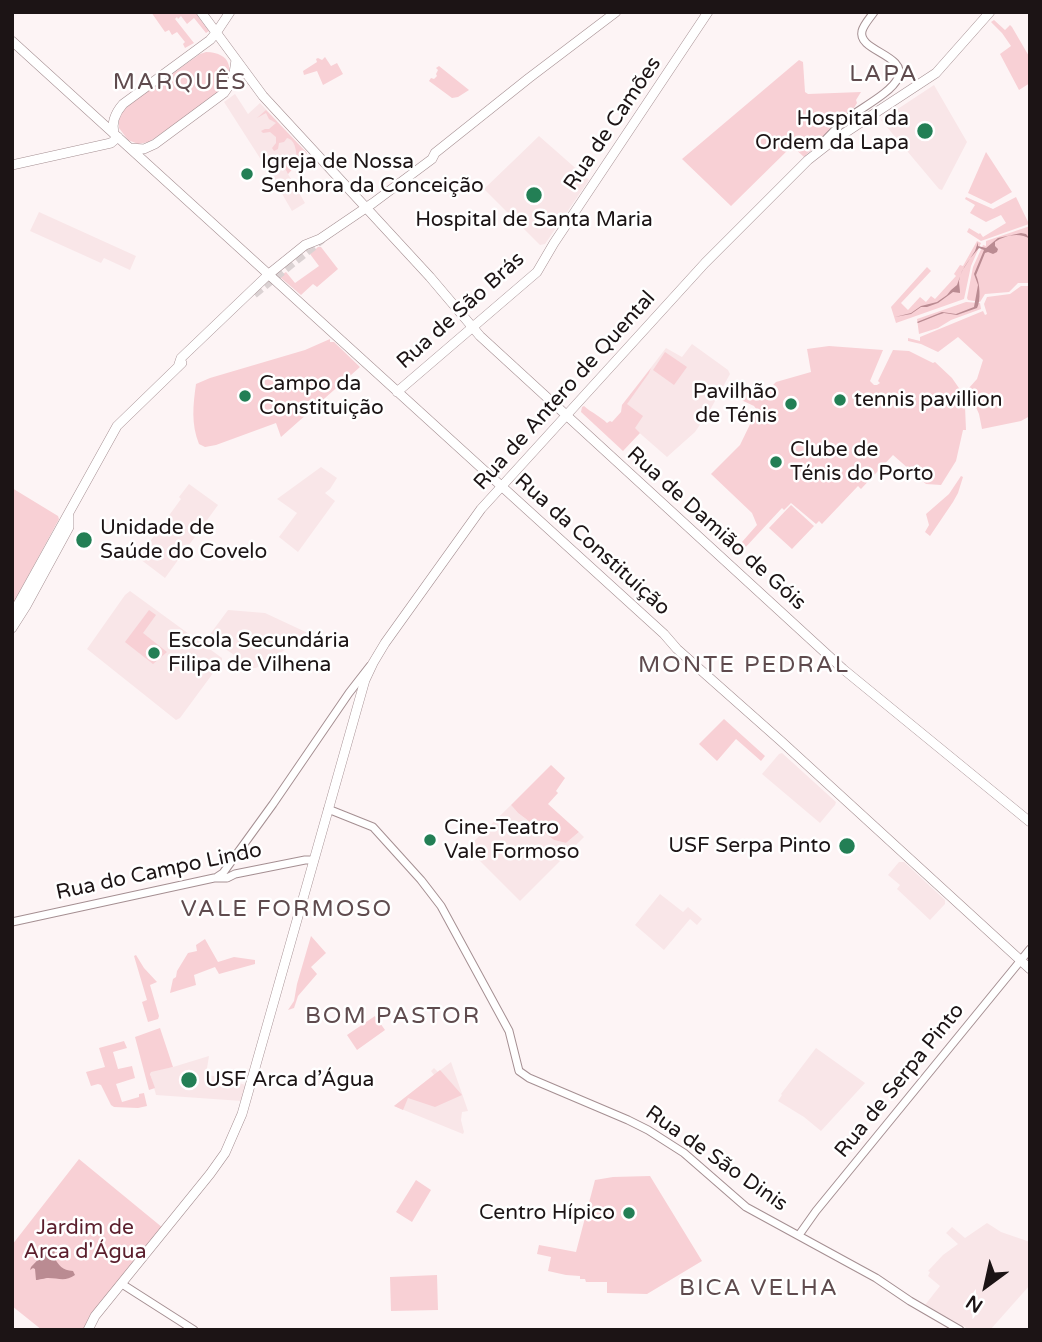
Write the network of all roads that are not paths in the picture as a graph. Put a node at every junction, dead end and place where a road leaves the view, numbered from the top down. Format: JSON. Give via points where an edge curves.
{"nodes":[{"id":1,"x":201,"y":12,"type":"edge"},
{"id":2,"x":230,"y":12,"type":"edge"},
{"id":3,"x":616,"y":12,"type":"edge"},
{"id":4,"x":708,"y":12,"type":"edge"},
{"id":5,"x":874,"y":12,"type":"edge"},
{"id":6,"x":990,"y":12,"type":"edge"},
{"id":7,"x":216,"y":33,"type":"junction"},
{"id":8,"x":12,"y":41,"type":"edge"},
{"id":9,"x":196,"y":50,"type":"junction"},
{"id":10,"x":234,"y":57,"type":"junction"},
{"id":11,"x":882,"y":95,"type":"junction"},
{"id":12,"x":888,"y":104,"type":"junction"},
{"id":13,"x":843,"y":129,"type":"junction"},
{"id":14,"x":116,"y":136,"type":"junction"},
{"id":15,"x":130,"y":148,"type":"junction"},
{"id":16,"x":435,"y":153,"type":"junction"},
{"id":17,"x":12,"y":165,"type":"edge"},
{"id":18,"x":377,"y":194,"type":"dead end"},
{"id":19,"x":366,"y":208,"type":"junction"},
{"id":20,"x":547,"y":255,"type":"joint"},
{"id":21,"x":269,"y":274,"type":"junction"},
{"id":22,"x":254,"y":294,"type":"tunnel mouth"},
{"id":23,"x":472,"y":328,"type":"junction"},
{"id":24,"x":178,"y":367,"type":"junction"},
{"id":25,"x":397,"y":392,"type":"junction"},
{"id":26,"x":566,"y":415,"type":"junction"},
{"id":27,"x":501,"y":486,"type":"junction"},
{"id":28,"x":69,"y":514,"type":"junction"},
{"id":29,"x":12,"y":615,"type":"edge"},
{"id":30,"x":12,"y":628,"type":"edge"},
{"id":31,"x":373,"y":663,"type":"junction"},
{"id":32,"x":345,"y":699,"type":"junction"},
{"id":33,"x":359,"y":704,"type":"junction"},
{"id":34,"x":328,"y":809,"type":"junction"},
{"id":35,"x":1030,"y":822,"type":"edge"},
{"id":36,"x":314,"y":860,"type":"junction"},
{"id":37,"x":227,"y":867,"type":"junction"},
{"id":38,"x":235,"y":874,"type":"junction"},
{"id":39,"x":214,"y":878,"type":"junction"},
{"id":40,"x":12,"y":922,"type":"edge"},
{"id":41,"x":1030,"y":949,"type":"edge"},
{"id":42,"x":1021,"y":960,"type":"junction"},
{"id":43,"x":1030,"y":969,"type":"edge"},
{"id":44,"x":799,"y":1235,"type":"junction"},
{"id":45,"x":122,"y":1284,"type":"junction"},
{"id":46,"x":88,"y":1330,"type":"edge"},
{"id":47,"x":194,"y":1330,"type":"edge"},
{"id":48,"x":960,"y":1330,"type":"edge"}],
"edges":[{"from":1,"to":7,"type":"main road","name":"Rua de Damião de Góis"},
{"from":2,"to":7,"type":"main road"},
{"from":3,"to":16,"type":"main road"},
{"from":4,"to":20,"type":"main road","name":"Rua de Camões"},
{"from":5,"to":11,"type":"street","via":[[862,33],[864,40],[898,67],[898,78]]},
{"from":6,"to":12,"type":"main road","name":"Rua de Antero de Quental","via":[[936,73]]},
{"from":7,"to":9,"type":"main road"},
{"from":7,"to":10,"type":"main road","name":"Rua de Damião de Góis"},
{"from":8,"to":14,"type":"main road"},
{"from":9,"to":10,"type":"main road","via":[[216,47]]},
{"from":9,"to":14,"type":"main road","via":[[122,104],[113,124]]},
{"from":10,"to":15,"type":"main road","via":[[233,80],[223,94],[155,144]]},
{"from":10,"to":19,"type":"main road","name":"Rua de Damião de Góis","via":[[263,96]]},
{"from":11,"to":12,"type":"street"},
{"from":11,"to":13,"type":"street"},
{"from":12,"to":13,"type":"main road","name":"Rua de Antero de Quental"},
{"from":13,"to":26,"type":"main road","name":"Rua de Antero de Quental","via":[[705,263]]},
{"from":14,"to":15,"type":"main road","name":"Rua da Constituição"},
{"from":14,"to":17,"type":"main road","via":[[111,143]]},
{"from":15,"to":21,"type":"main road","name":"Rua da Constituição"},
{"from":16,"to":18,"type":"main road"},
{"from":16,"to":19,"type":"main road"},
{"from":19,"to":21,"type":"main road","via":[[305,245]]},
{"from":19,"to":23,"type":"main road","name":"Rua de Damião de Góis"},
{"from":20,"to":23,"type":"main road","name":"Rua de São Brás","via":[[537,272]]},
{"from":21,"to":24,"type":"main road","via":[[181,358]]},
{"from":21,"to":25,"type":"main road","name":"Rua da Constituição"},
{"from":22,"to":24,"type":"main road"},
{"from":23,"to":25,"type":"main road","name":"Rua de São Brás"},
{"from":23,"to":26,"type":"main road","name":"Rua de Damião de Góis"},
{"from":24,"to":28,"type":"main road","via":[[117,426]]},
{"from":25,"to":27,"type":"main road","name":"Rua da Constituição"},
{"from":26,"to":27,"type":"main road","name":"Rua de Antero de Quental"},
{"from":26,"to":35,"type":"main road","name":"Rua de Damião de Góis","via":[[843,669]]},
{"from":27,"to":31,"type":"main road","name":"Rua de Antero de Quental"},
{"from":27,"to":42,"type":"main road","name":"Rua da Constituição"},
{"from":28,"to":29,"type":"main road"},
{"from":28,"to":30,"type":"main road","via":[[69,527]]},
{"from":31,"to":32,"type":"street","name":"Rua de Antero de Quental"},
{"from":31,"to":33,"type":"main road"},
{"from":32,"to":33,"type":"street"},
{"from":32,"to":37,"type":"street","name":"Rua de Antero de Quental"},
{"from":33,"to":34,"type":"main road"},
{"from":34,"to":36,"type":"main road"},
{"from":34,"to":44,"type":"street","name":"Rua de São Dinis","via":[[373,827],[441,906],[509,1031],[519,1071],[648,1130],[684,1153],[746,1207]]},
{"from":36,"to":38,"type":"street","name":"Rua do Campo Lindo"},
{"from":36,"to":45,"type":"main road","via":[[242,1114],[225,1153]]},
{"from":37,"to":38,"type":"street"},
{"from":37,"to":39,"type":"street","name":"Rua de Antero de Quental"},
{"from":38,"to":39,"type":"street","name":"Rua do Campo Lindo"},
{"from":39,"to":40,"type":"street","name":"Rua do Campo Lindo"},
{"from":41,"to":42,"type":"street","name":"Rua de Serpa Pinto"},
{"from":42,"to":43,"type":"main road","name":"Rua da Constituição"},
{"from":42,"to":44,"type":"street","name":"Rua de Serpa Pinto"},
{"from":44,"to":48,"type":"street","name":"Rua de São Dinis"},
{"from":45,"to":46,"type":"main road"},
{"from":45,"to":47,"type":"street"}]}
